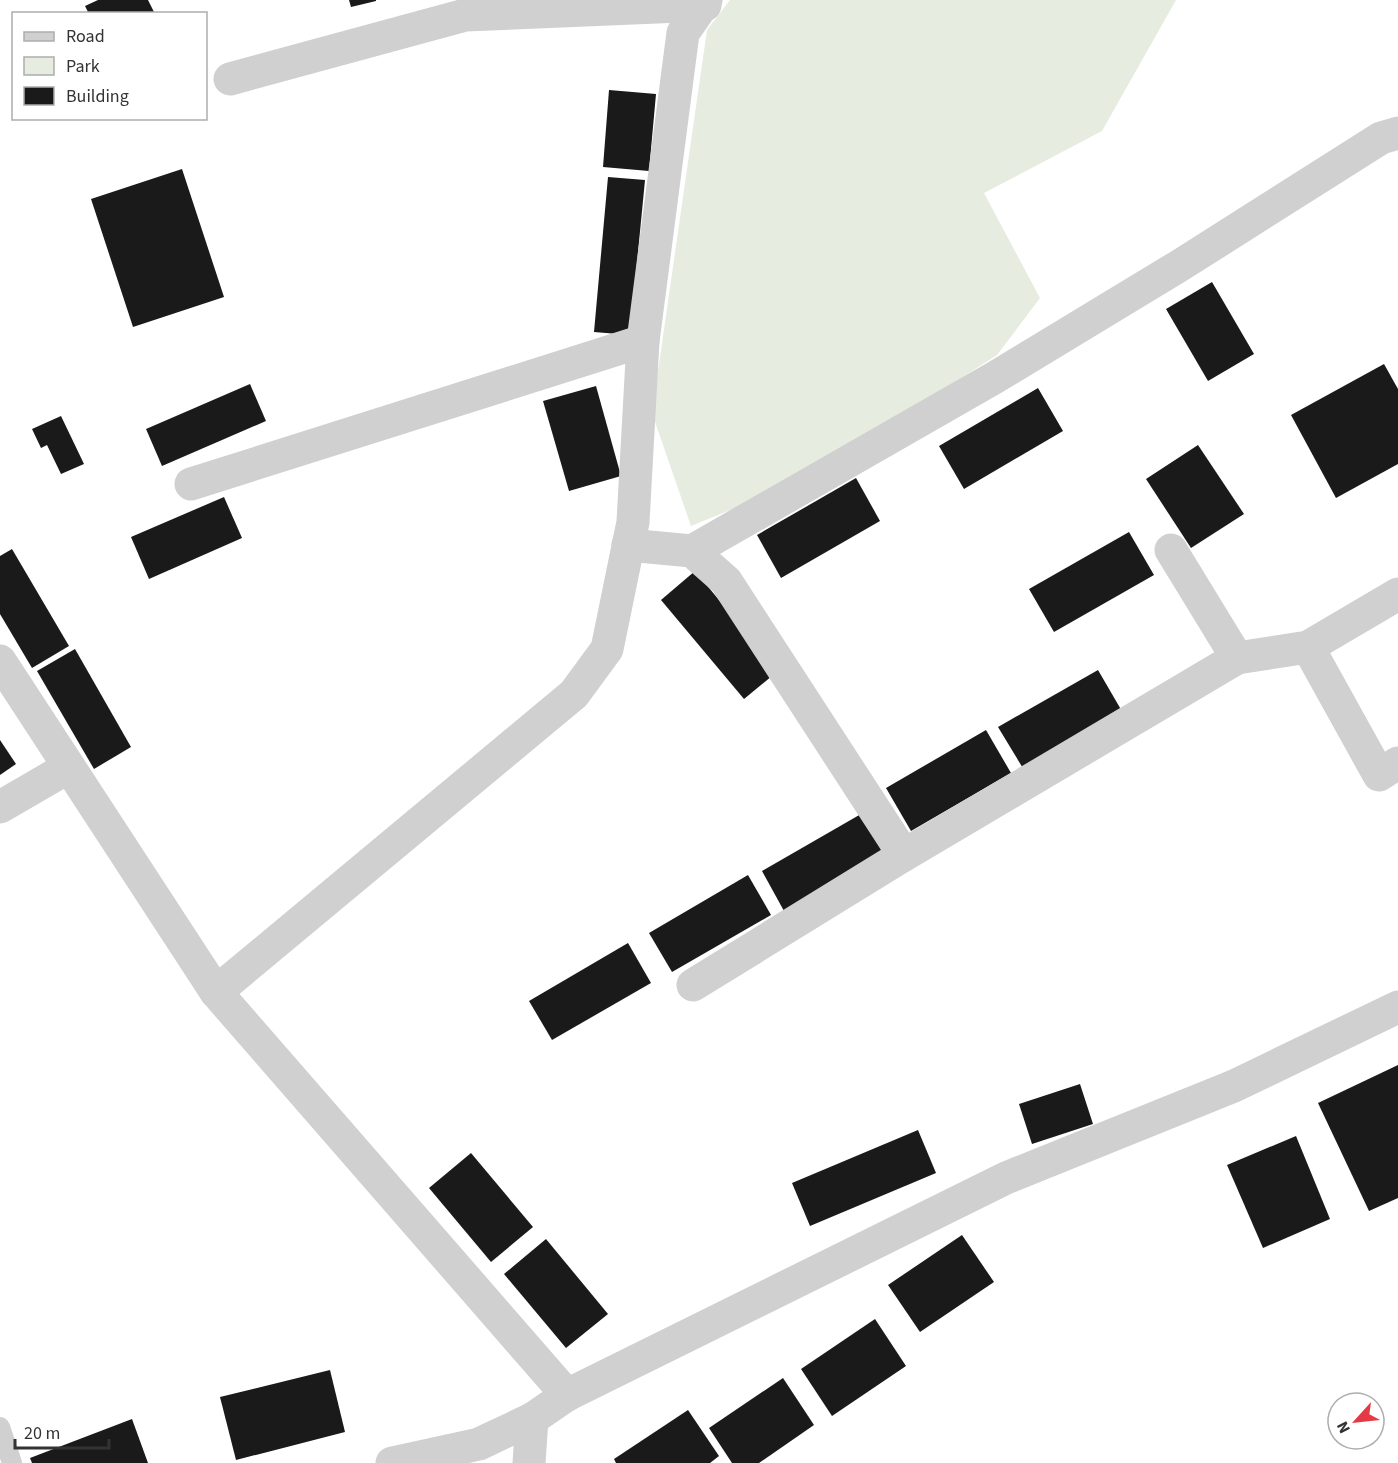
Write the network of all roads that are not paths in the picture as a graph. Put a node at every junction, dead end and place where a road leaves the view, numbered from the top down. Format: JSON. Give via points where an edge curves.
{"nodes":[{"id":1,"x":705,"y":3,"type":"edge"},
{"id":2,"x":230,"y":79,"type":"dead end"},
{"id":3,"x":1398,"y":133,"type":"edge"},
{"id":4,"x":643,"y":340,"type":"junction"},
{"id":5,"x":191,"y":484,"type":"dead end"},
{"id":6,"x":628,"y":545,"type":"junction"},
{"id":7,"x":1171,"y":550,"type":"dead end"},
{"id":8,"x":692,"y":551,"type":"junction"},
{"id":9,"x":1398,"y":594,"type":"edge"},
{"id":10,"x":1308,"y":647,"type":"junction"},
{"id":11,"x":1237,"y":658,"type":"junction"},
{"id":12,"x":0,"y":661,"type":"edge"},
{"id":13,"x":1398,"y":763,"type":"edge"},
{"id":14,"x":69,"y":768,"type":"junction"},
{"id":15,"x":0,"y":807,"type":"edge"},
{"id":16,"x":904,"y":855,"type":"junction"},
{"id":17,"x":693,"y":985,"type":"dead end"},
{"id":18,"x":216,"y":992,"type":"junction"},
{"id":19,"x":1398,"y":1007,"type":"edge"},
{"id":20,"x":567,"y":1395,"type":"junction"},
{"id":21,"x":532,"y":1419,"type":"junction"},
{"id":22,"x":0,"y":1427,"type":"edge"},
{"id":23,"x":12,"y":1463,"type":"edge"},
{"id":24,"x":392,"y":1463,"type":"edge"},
{"id":25,"x":529,"y":1463,"type":"edge"}],
"edges":[{"from":1,"to":2,"type":"street","via":[[465,15]]},
{"from":1,"to":4,"type":"street","via":[[683,33]]},
{"from":3,"to":8,"type":"street","via":[[1381,138],[994,378]]},
{"from":4,"to":5,"type":"street"},
{"from":4,"to":6,"type":"street","via":[[633,522]]},
{"from":6,"to":8,"type":"street"},
{"from":6,"to":18,"type":"street","via":[[607,649],[573,694]]},
{"from":7,"to":11,"type":"street"},
{"from":8,"to":16,"type":"street","via":[[726,581]]},
{"from":9,"to":10,"type":"street"},
{"from":10,"to":11,"type":"street"},
{"from":10,"to":13,"type":"street","via":[[1379,775]]},
{"from":11,"to":16,"type":"street"},
{"from":12,"to":14,"type":"street"},
{"from":14,"to":15,"type":"street"},
{"from":14,"to":18,"type":"street"},
{"from":16,"to":17,"type":"street"},
{"from":18,"to":20,"type":"street"},
{"from":19,"to":20,"type":"street","via":[[1234,1086],[1006,1178]]},
{"from":20,"to":21,"type":"street"},
{"from":21,"to":24,"type":"street","via":[[479,1444]]},
{"from":21,"to":25,"type":"street"},
{"from":22,"to":23,"type":"lane"}]}
